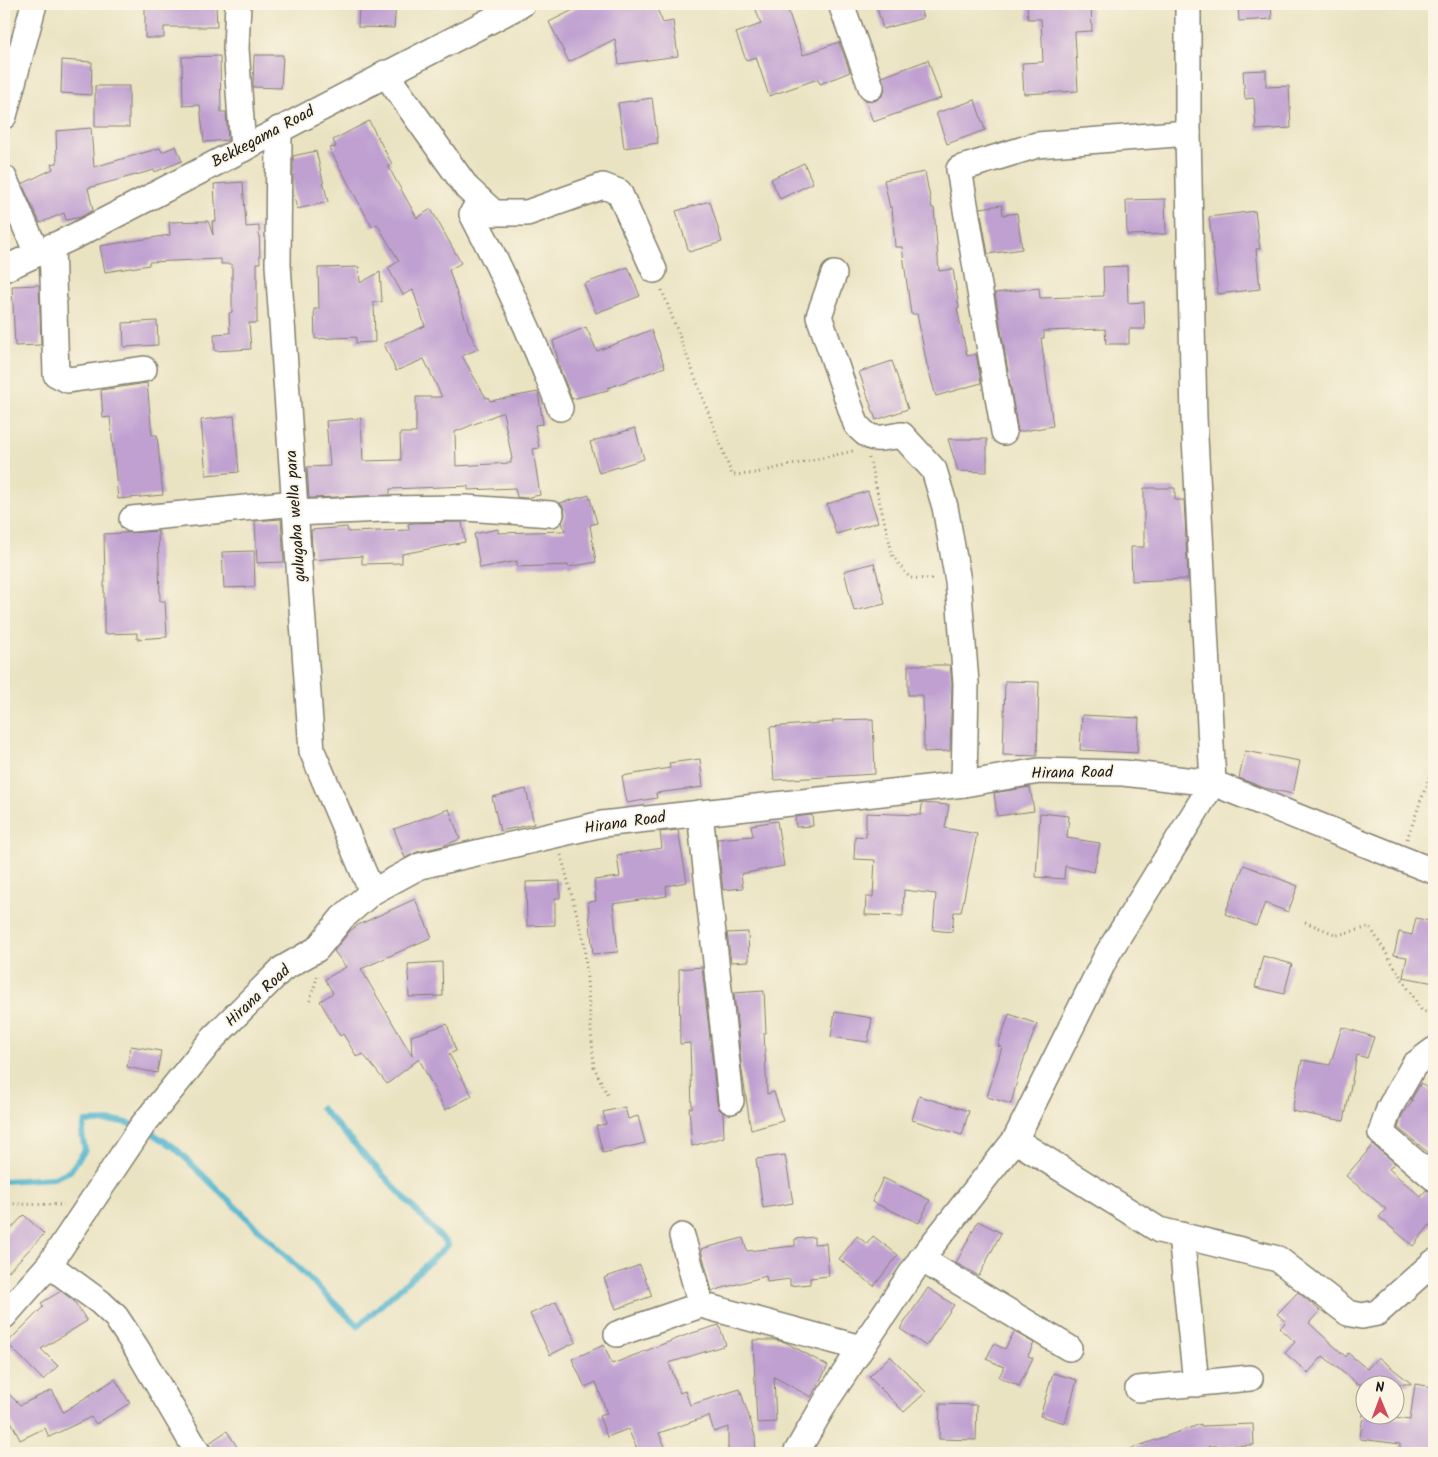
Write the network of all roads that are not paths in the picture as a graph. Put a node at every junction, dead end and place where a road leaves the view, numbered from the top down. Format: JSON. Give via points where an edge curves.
{"nodes":[{"id":1,"x":34,"y":4,"type":"edge"},
{"id":2,"x":238,"y":4,"type":"edge"},
{"id":3,"x":522,"y":4,"type":"edge"},
{"id":4,"x":840,"y":4,"type":"edge"},
{"id":5,"x":1188,"y":4,"type":"edge"},
{"id":6,"x":493,"y":11,"type":"edge"},
{"id":7,"x":385,"y":73,"type":"junction"},
{"id":8,"x":871,"y":87,"type":"dead end"},
{"id":9,"x":4,"y":116,"type":"edge"},
{"id":10,"x":278,"y":129,"type":"junction"},
{"id":11,"x":1188,"y":133,"type":"junction"},
{"id":12,"x":243,"y":149,"type":"junction"},
{"id":13,"x":4,"y":178,"type":"edge"},
{"id":14,"x":480,"y":200,"type":"junction"},
{"id":15,"x":44,"y":250,"type":"junction"},
{"id":16,"x":4,"y":269,"type":"edge"},
{"id":17,"x":654,"y":270,"type":"road end"},
{"id":18,"x":834,"y":274,"type":"dead end"},
{"id":19,"x":144,"y":369,"type":"dead end"},
{"id":20,"x":560,"y":408,"type":"dead end"},
{"id":21,"x":1004,"y":432,"type":"dead end"},
{"id":22,"x":295,"y":508,"type":"junction"},
{"id":23,"x":551,"y":514,"type":"dead end"},
{"id":24,"x":132,"y":519,"type":"dead end"},
{"id":25,"x":1213,"y":783,"type":"junction"},
{"id":26,"x":964,"y":784,"type":"junction"},
{"id":27,"x":700,"y":813,"type":"junction"},
{"id":28,"x":1434,"y":871,"type":"edge"},
{"id":29,"x":372,"y":892,"type":"junction"},
{"id":30,"x":1434,"y":1050,"type":"edge"},
{"id":31,"x":731,"y":1101,"type":"dead end"},
{"id":32,"x":1015,"y":1140,"type":"junction"},
{"id":33,"x":1434,"y":1178,"type":"edge"},
{"id":34,"x":1181,"y":1235,"type":"junction"},
{"id":35,"x":682,"y":1236,"type":"dead end"},
{"id":36,"x":921,"y":1260,"type":"junction"},
{"id":37,"x":1434,"y":1262,"type":"edge"},
{"id":38,"x":49,"y":1265,"type":"junction"},
{"id":39,"x":701,"y":1305,"type":"junction"},
{"id":40,"x":4,"y":1316,"type":"edge"},
{"id":41,"x":617,"y":1334,"type":"dead end"},
{"id":42,"x":861,"y":1348,"type":"junction"},
{"id":43,"x":1069,"y":1348,"type":"dead end"},
{"id":44,"x":1250,"y":1378,"type":"dead end"},
{"id":45,"x":1196,"y":1384,"type":"junction"},
{"id":46,"x":1138,"y":1389,"type":"dead end"},
{"id":47,"x":198,"y":1453,"type":"edge"},
{"id":48,"x":796,"y":1453,"type":"edge"}],
"edges":[{"from":1,"to":9,"type":"street"},
{"from":2,"to":12,"type":"street","via":[[236,48]]},
{"from":3,"to":6,"type":"street","name":"Bekkegama Road"},
{"from":4,"to":8,"type":"street"},
{"from":5,"to":11,"type":"street"},
{"from":6,"to":7,"type":"street","name":"Bekkegama Road"},
{"from":7,"to":10,"type":"street","name":"Bekkegama Road"},
{"from":7,"to":14,"type":"street","via":[[467,188]]},
{"from":10,"to":12,"type":"street","name":"Bekkegama Road"},
{"from":10,"to":22,"type":"street","name":"gulugaha wella para","via":[[278,265]]},
{"from":11,"to":21,"type":"street","via":[[1038,145],[959,169]]},
{"from":11,"to":25,"type":"street","via":[[1194,418]]},
{"from":12,"to":15,"type":"street","name":"Bekkegama Road"},
{"from":13,"to":15,"type":"street"},
{"from":14,"to":17,"type":"street","via":[[494,213],[527,213],[603,186],[619,192]]},
{"from":14,"to":20,"type":"street","via":[[472,214],[540,354]]},
{"from":15,"to":16,"type":"street","name":"Bekkegama Road"},
{"from":15,"to":19,"type":"street","via":[[56,374],[68,380]]},
{"from":18,"to":26,"type":"street","via":[[819,316],[856,424],[872,439],[902,435],[934,470],[945,507],[958,581],[966,683]]},
{"from":22,"to":23,"type":"street","via":[[466,508]]},
{"from":22,"to":24,"type":"street"},
{"from":22,"to":29,"type":"street","name":"gulugaha wella para","via":[[312,752]]},
{"from":25,"to":26,"type":"street","name":"Hirana Road","via":[[1123,773],[1040,771]]},
{"from":25,"to":28,"type":"street","name":"Hirana Road"},
{"from":25,"to":32,"type":"street","via":[[1108,953]]},
{"from":26,"to":27,"type":"street","name":"Hirana Road"},
{"from":27,"to":29,"type":"street","name":"Hirana Road","via":[[602,824],[420,866]]},
{"from":27,"to":31,"type":"street"},
{"from":29,"to":38,"type":"street","name":"Hirana Road","via":[[342,918],[317,949],[282,970],[214,1037],[142,1126]]},
{"from":30,"to":33,"type":"street","via":[[1414,1065],[1389,1109],[1381,1133]]},
{"from":32,"to":34,"type":"street","via":[[1159,1230]]},
{"from":32,"to":36,"type":"street"},
{"from":34,"to":37,"type":"street","via":[[1278,1259],[1348,1313],[1362,1316],[1377,1313]]},
{"from":34,"to":45,"type":"street"},
{"from":35,"to":39,"type":"street"},
{"from":36,"to":42,"type":"street"},
{"from":36,"to":43,"type":"street"},
{"from":38,"to":40,"type":"street","name":"Hirana Road"},
{"from":38,"to":47,"type":"street","via":[[100,1302],[116,1318]]},
{"from":39,"to":41,"type":"street"},
{"from":39,"to":42,"type":"street"},
{"from":42,"to":48,"type":"street"},
{"from":44,"to":45,"type":"street"},
{"from":45,"to":46,"type":"street"}]}
